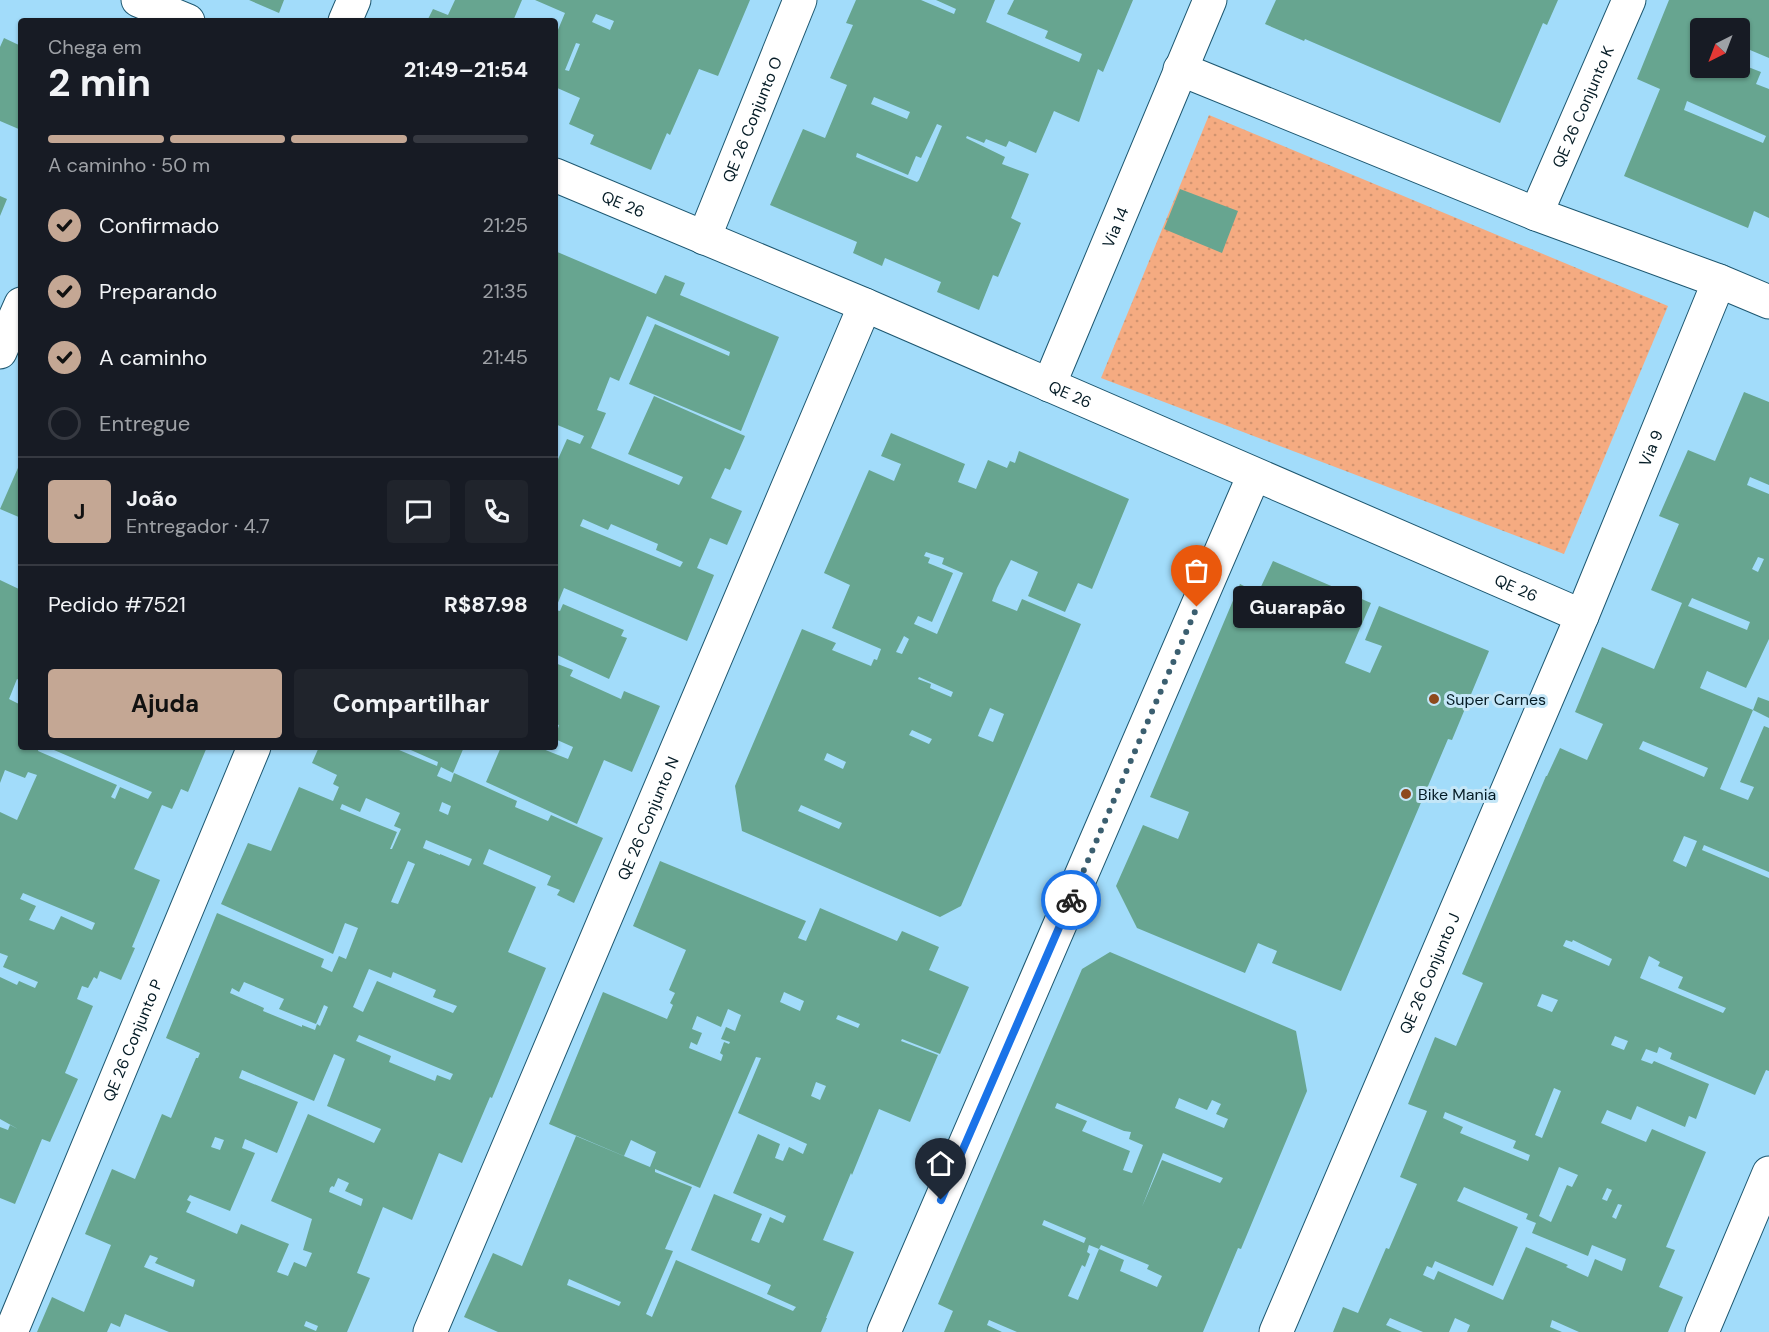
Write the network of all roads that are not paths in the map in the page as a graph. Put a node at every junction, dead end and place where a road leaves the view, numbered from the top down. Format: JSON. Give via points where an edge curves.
{"nodes":[{"id":1,"x":354,"y":0,"type":"edge"},
{"id":2,"x":800,"y":0,"type":"edge"},
{"id":3,"x":1210,"y":0,"type":"edge"},
{"id":4,"x":1629,"y":0,"type":"edge"},
{"id":5,"x":145,"y":9,"type":"edge"},
{"id":6,"x":177,"y":18,"type":"edge"},
{"id":7,"x":346,"y":18,"type":"edge"},
{"id":8,"x":1180,"y":69,"type":"junction"},
{"id":9,"x":558,"y":176,"type":"edge"},
{"id":10,"x":1536,"y":214,"type":"junction"},
{"id":11,"x":704,"y":238,"type":"junction"},
{"id":12,"x":1719,"y":281,"type":"junction"},
{"id":13,"x":1769,"y":302,"type":"edge"},
{"id":14,"x":866,"y":305,"type":"junction"},
{"id":15,"x":18,"y":311,"type":"edge"},
{"id":16,"x":0,"y":352,"type":"edge"},
{"id":17,"x":1049,"y":385,"type":"junction"},
{"id":18,"x":1254,"y":475,"type":"junction"},
{"id":19,"x":1582,"y":616,"type":"junction"},
{"id":20,"x":253,"y":750,"type":"edge"},
{"id":21,"x":1769,"y":1173,"type":"edge"},
{"id":22,"x":12,"y":1332,"type":"edge"},
{"id":23,"x":430,"y":1332,"type":"edge"},
{"id":24,"x":884,"y":1332,"type":"edge"},
{"id":25,"x":1276,"y":1332,"type":"edge"},
{"id":26,"x":1702,"y":1332,"type":"edge"}],
"edges":[{"from":1,"to":7,"type":"street"},
{"from":2,"to":11,"type":"street","name":"QE 26 Conjunto O"},
{"from":3,"to":8,"type":"street","name":"Via 14"},
{"from":4,"to":10,"type":"street","name":"QE 26 Conjunto K"},
{"from":5,"to":6,"type":"street"},
{"from":8,"to":10,"type":"street"},
{"from":8,"to":17,"type":"street","name":"Via 14"},
{"from":9,"to":11,"type":"street","name":"QE 26"},
{"from":10,"to":12,"type":"street"},
{"from":11,"to":14,"type":"street","name":"QE 26"},
{"from":12,"to":13,"type":"street"},
{"from":12,"to":19,"type":"street","name":"Via 9"},
{"from":14,"to":17,"type":"street","name":"QE 26"},
{"from":14,"to":23,"type":"street","name":"QE 26 Conjunto N"},
{"from":15,"to":16,"type":"street"},
{"from":17,"to":18,"type":"street","name":"QE 26"},
{"from":18,"to":19,"type":"street","name":"QE 26"},
{"from":18,"to":24,"type":"street"},
{"from":19,"to":25,"type":"street","name":"QE 26 Conjunto J"},
{"from":20,"to":22,"type":"street","name":"QE 26 Conjunto P"},
{"from":21,"to":26,"type":"street"}]}
